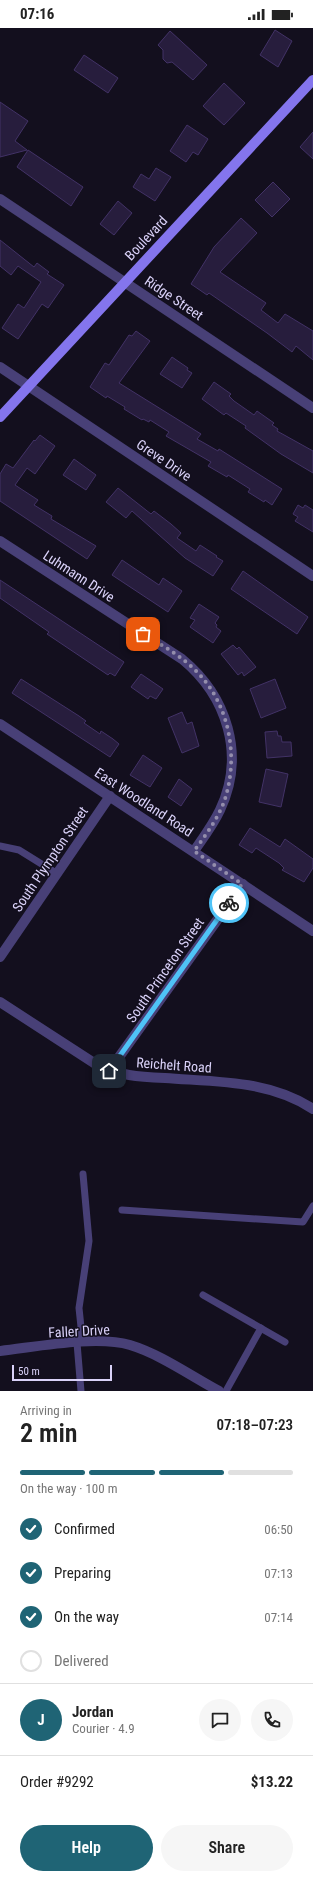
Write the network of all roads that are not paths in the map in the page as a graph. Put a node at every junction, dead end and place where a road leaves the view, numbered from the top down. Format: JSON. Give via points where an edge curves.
{"nodes":[{"id":1,"x":313,"y":80,"type":"edge"},
{"id":2,"x":0,"y":199,"type":"edge"},
{"id":3,"x":124,"y":282,"type":"junction"},
{"id":4,"x":0,"y":367,"type":"edge"},
{"id":5,"x":28,"y":386,"type":"junction"},
{"id":6,"x":313,"y":408,"type":"edge"},
{"id":7,"x":0,"y":417,"type":"edge"},
{"id":8,"x":0,"y":541,"type":"edge"},
{"id":9,"x":313,"y":576,"type":"edge"},
{"id":10,"x":0,"y":724,"type":"edge"},
{"id":11,"x":110,"y":796,"type":"junction"},
{"id":12,"x":0,"y":846,"type":"edge"},
{"id":13,"x":194,"y":851,"type":"junction"},
{"id":14,"x":56,"y":873,"type":"junction"},
{"id":15,"x":242,"y":884,"type":"junction"},
{"id":16,"x":313,"y":931,"type":"edge"},
{"id":17,"x":0,"y":957,"type":"edge"},
{"id":18,"x":0,"y":1002,"type":"edge"},
{"id":19,"x":109,"y":1071,"type":"junction"},
{"id":20,"x":313,"y":1109,"type":"edge"},
{"id":21,"x":83,"y":1174,"type":"dead end"},
{"id":22,"x":313,"y":1206,"type":"edge"},
{"id":23,"x":122,"y":1210,"type":"dead end"},
{"id":24,"x":203,"y":1295,"type":"dead end"},
{"id":25,"x":261,"y":1328,"type":"junction"},
{"id":26,"x":285,"y":1342,"type":"dead end"},
{"id":27,"x":77,"y":1343,"type":"junction"},
{"id":28,"x":0,"y":1351,"type":"edge"},
{"id":29,"x":81,"y":1391,"type":"edge"},
{"id":30,"x":219,"y":1391,"type":"edge"},
{"id":31,"x":226,"y":1391,"type":"edge"}],
"edges":[{"from":1,"to":3,"type":"street","name":"Boulevard"},
{"from":2,"to":3,"type":"street","name":"Ridge Street"},
{"from":3,"to":5,"type":"street","name":"Boulevard"},
{"from":3,"to":6,"type":"street","name":"Ridge Street"},
{"from":4,"to":5,"type":"street","name":"Greve Drive"},
{"from":5,"to":7,"type":"street","name":"Boulevard"},
{"from":5,"to":9,"type":"street","name":"Greve Drive"},
{"from":8,"to":13,"type":"street","name":"Luhmann Drive","via":[[182,659],[194,669],[216,698],[227,724],[231,768],[221,810]]},
{"from":10,"to":11,"type":"street","name":"East Woodland Road"},
{"from":11,"to":13,"type":"street","name":"East Woodland Road"},
{"from":11,"to":14,"type":"street","name":"South Plympton Street"},
{"from":12,"to":14,"type":"lane","via":[[19,850]]},
{"from":13,"to":15,"type":"street","name":"East Woodland Road"},
{"from":14,"to":17,"type":"street","name":"South Plympton Street"},
{"from":15,"to":16,"type":"street","name":"East Woodland Road"},
{"from":15,"to":19,"type":"street","name":"South Princeton Street"},
{"from":18,"to":19,"type":"street","name":"Reichelt Road","via":[[94,1064]]},
{"from":19,"to":20,"type":"street","name":"Reichelt Road","via":[[128,1076],[240,1083],[287,1095]]},
{"from":21,"to":27,"type":"lane","via":[[89,1241],[79,1308],[81,1327]]},
{"from":22,"to":23,"type":"lane","via":[[303,1222]]},
{"from":24,"to":25,"type":"lane"},
{"from":25,"to":26,"type":"lane"},
{"from":25,"to":31,"type":"lane"},
{"from":27,"to":28,"type":"street","name":"Faller Drive"},
{"from":27,"to":29,"type":"lane"},
{"from":27,"to":30,"type":"street","name":"Faller Drive","via":[[107,1341],[129,1345],[146,1351]]}]}
